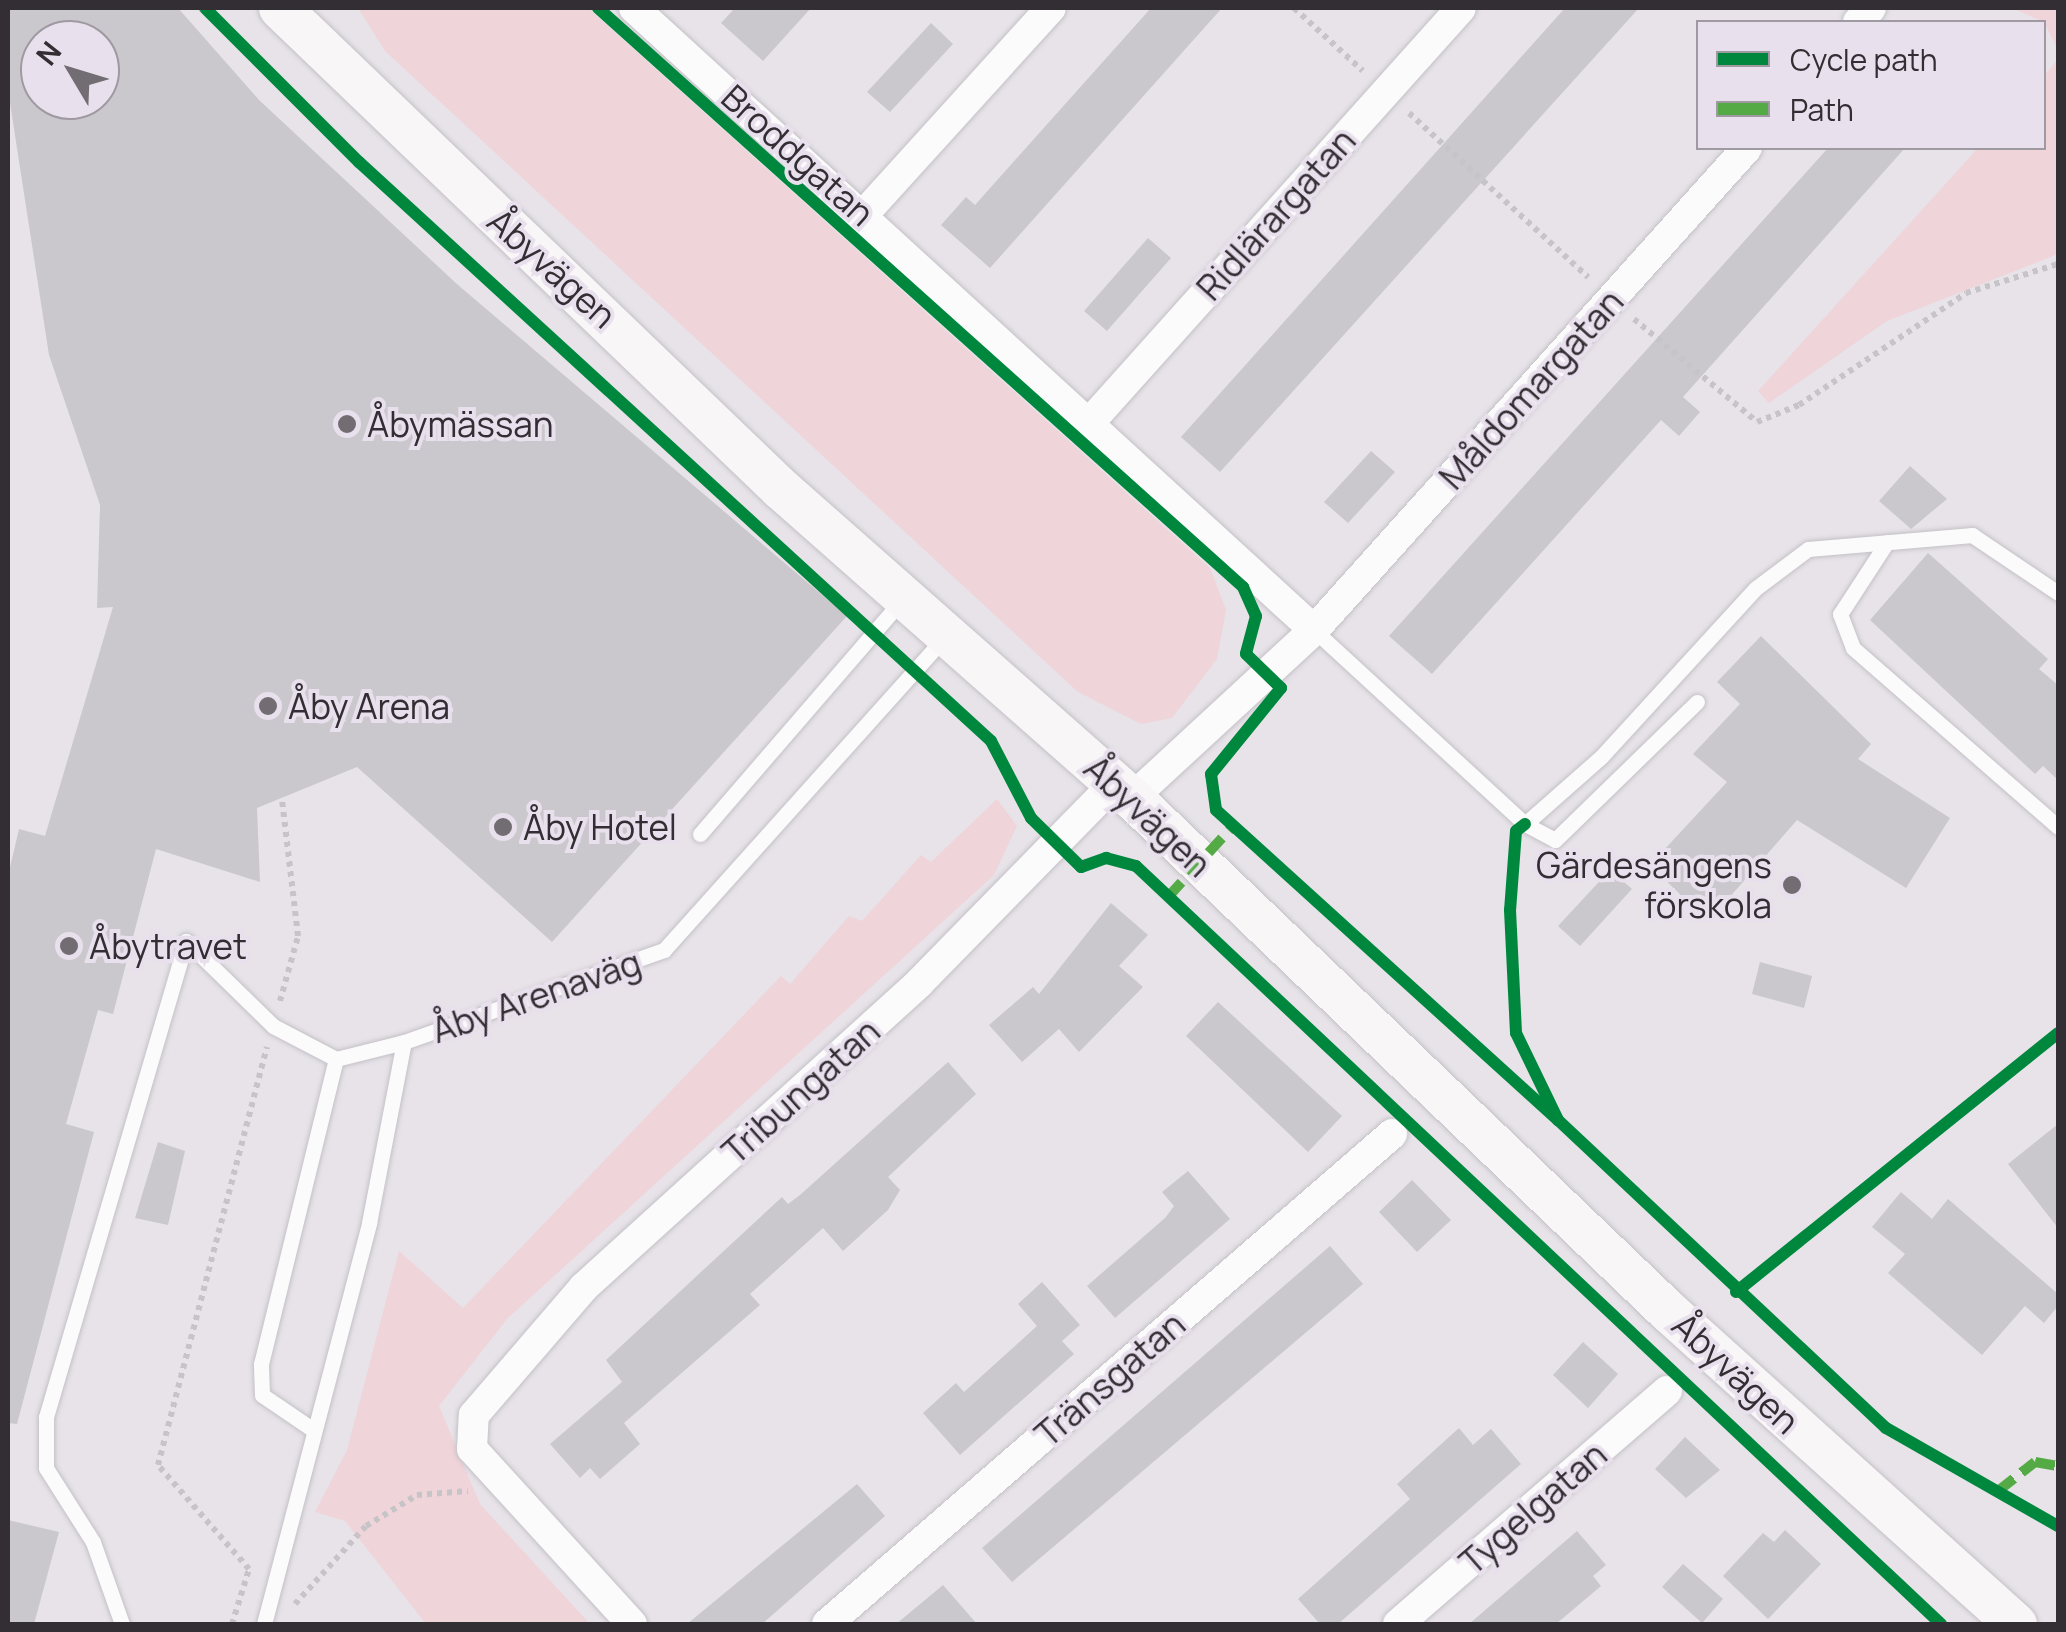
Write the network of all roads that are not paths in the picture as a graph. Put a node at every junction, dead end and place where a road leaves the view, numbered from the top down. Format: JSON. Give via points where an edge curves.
{"nodes":[{"id":1,"x":280,"y":8,"type":"edge"},
{"id":2,"x":636,"y":8,"type":"edge"},
{"id":3,"x":1051,"y":8,"type":"edge"},
{"id":4,"x":1460,"y":8,"type":"edge"},
{"id":5,"x":1745,"y":150,"type":"edge"},
{"id":6,"x":864,"y":214,"type":"junction"},
{"id":7,"x":1091,"y":421,"type":"junction"},
{"id":8,"x":1887,"y":542,"type":"junction"},
{"id":9,"x":2058,"y":592,"type":"edge"},
{"id":10,"x":903,"y":598,"type":"junction"},
{"id":11,"x":1314,"y":630,"type":"junction"},
{"id":12,"x":946,"y":636,"type":"junction"},
{"id":13,"x":1698,"y":702,"type":"dead end"},
{"id":14,"x":1124,"y":790,"type":"junction"},
{"id":15,"x":1525,"y":824,"type":"junction"},
{"id":16,"x":2058,"y":827,"type":"edge"},
{"id":17,"x":700,"y":834,"type":"dead end"},
{"id":18,"x":404,"y":1042,"type":"junction"},
{"id":19,"x":336,"y":1059,"type":"junction"},
{"id":20,"x":1392,"y":1134,"type":"dead end"},
{"id":21,"x":1667,"y":1391,"type":"dead end"},
{"id":22,"x":312,"y":1429,"type":"junction"},
{"id":23,"x":122,"y":1624,"type":"edge"},
{"id":24,"x":264,"y":1624,"type":"edge"},
{"id":25,"x":632,"y":1624,"type":"edge"},
{"id":26,"x":828,"y":1624,"type":"edge"},
{"id":27,"x":1398,"y":1624,"type":"edge"},
{"id":28,"x":2016,"y":1624,"type":"edge"}],
"edges":[{"from":1,"to":10,"type":"street","name":"Åbyvägen"},
{"from":2,"to":6,"type":"street","name":"Broddgatan"},
{"from":3,"to":6,"type":"street"},
{"from":4,"to":7,"type":"street","name":"Ridlärargatan"},
{"from":5,"to":11,"type":"street","name":"Måldomargatan"},
{"from":6,"to":7,"type":"street","name":"Broddgatan"},
{"from":7,"to":11,"type":"street","name":"Broddgatan"},
{"from":8,"to":9,"type":"lane","via":[[1972,535]]},
{"from":8,"to":15,"type":"lane","via":[[1845,542],[1788,558],[1555,804]]},
{"from":8,"to":16,"type":"lane","via":[[1840,614],[1853,648]]},
{"from":10,"to":12,"type":"street","name":"Åbyvägen"},
{"from":10,"to":17,"type":"lane"},
{"from":11,"to":14,"type":"street","name":"Måldomargatan"},
{"from":11,"to":15,"type":"lane"},
{"from":12,"to":14,"type":"street","name":"Åbyvägen"},
{"from":12,"to":18,"type":"lane","name":"Åby Arenaväg","via":[[664,950]]},
{"from":13,"to":15,"type":"lane","via":[[1554,840]]},
{"from":14,"to":25,"type":"street","name":"Tribungatan","via":[[584,1288],[485,1397],[470,1436],[493,1472]]},
{"from":14,"to":28,"type":"street","name":"Åbyvägen","via":[[1669,1312]]},
{"from":18,"to":19,"type":"lane"},
{"from":18,"to":22,"type":"lane","name":"Åby Arenaväg","via":[[370,1223]]},
{"from":19,"to":22,"type":"lane","via":[[261,1364],[262,1395]]},
{"from":19,"to":23,"type":"lane","via":[[273,1026],[186,941],[46,1417],[46,1468],[93,1542]]},
{"from":20,"to":26,"type":"street","name":"Tränsgatan"},
{"from":21,"to":27,"type":"street","name":"Tygelgatan"},
{"from":22,"to":24,"type":"lane","name":"Åby Arenaväg"}]}
